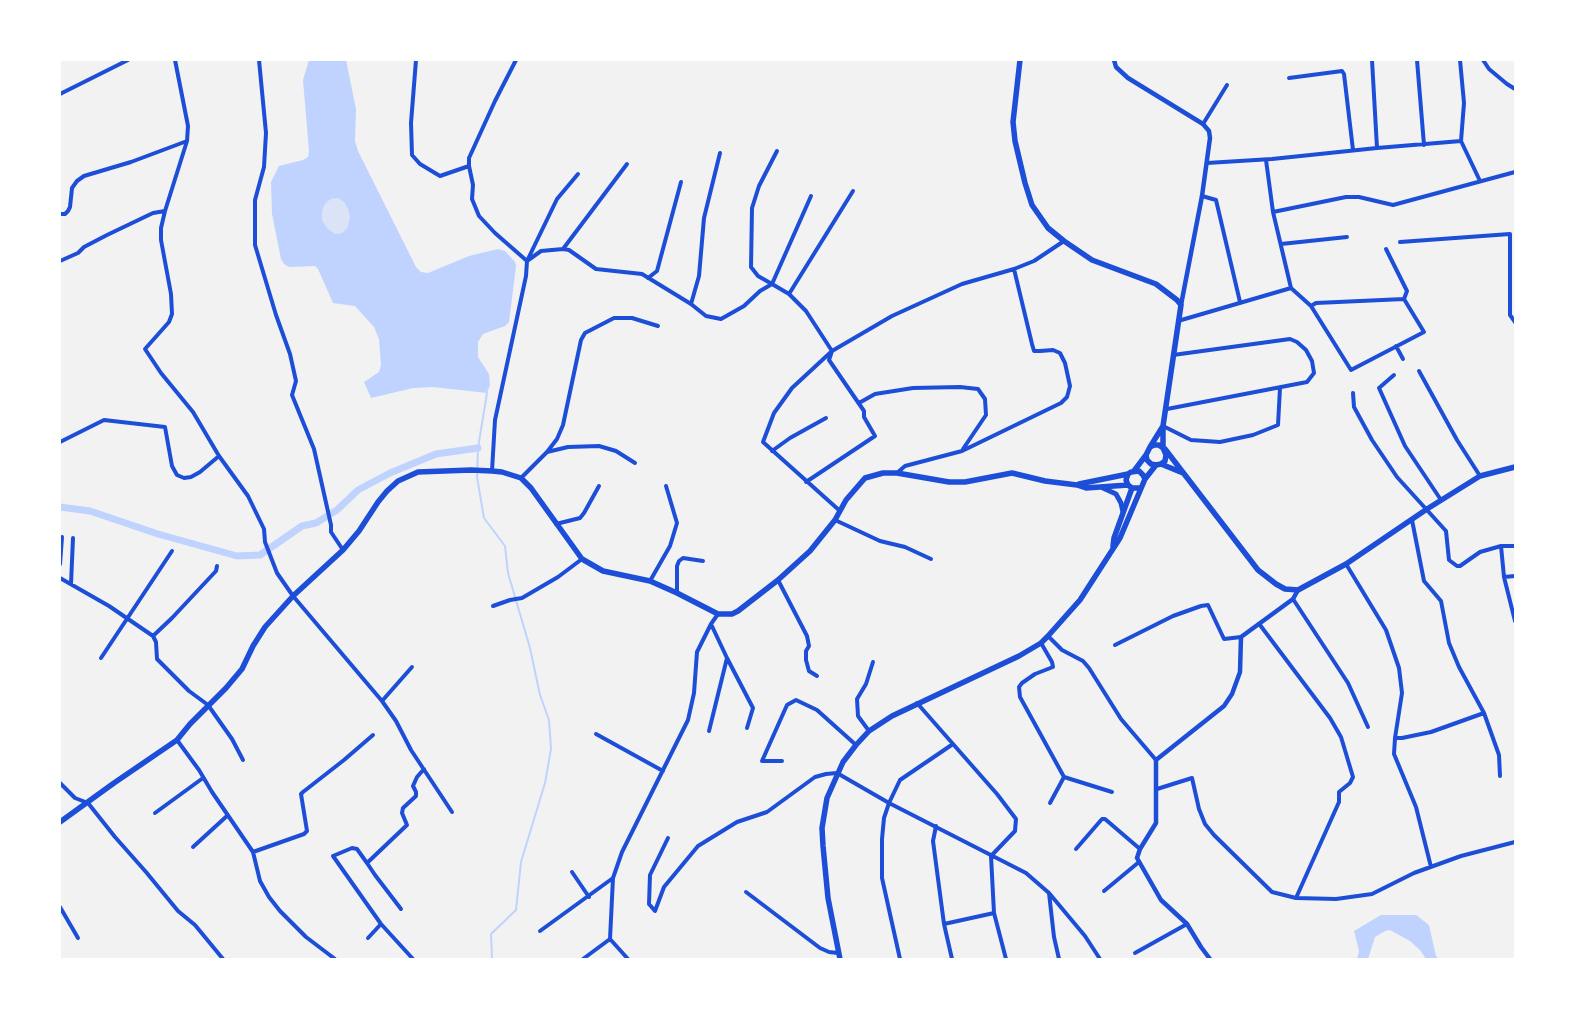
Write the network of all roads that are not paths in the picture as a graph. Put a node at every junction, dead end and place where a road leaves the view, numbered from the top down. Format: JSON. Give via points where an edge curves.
{"nodes":[{"id":1,"x":128,"y":60,"type":"edge"},
{"id":2,"x":175,"y":60,"type":"edge"},
{"id":3,"x":259,"y":60,"type":"edge"},
{"id":4,"x":416,"y":60,"type":"edge"},
{"id":5,"x":516,"y":60,"type":"edge"},
{"id":6,"x":1020,"y":60,"type":"edge"},
{"id":7,"x":1114,"y":60,"type":"edge"},
{"id":8,"x":1372,"y":60,"type":"edge"},
{"id":9,"x":1417,"y":60,"type":"edge"},
{"id":10,"x":1483,"y":60,"type":"edge"},
{"id":11,"x":1462,"y":61,"type":"edge"},
{"id":12,"x":1289,"y":78,"type":"dead end"},
{"id":13,"x":1227,"y":85,"type":"dead end"},
{"id":14,"x":1515,"y":89,"type":"edge"},
{"id":15,"x":60,"y":94,"type":"edge"},
{"id":16,"x":1203,"y":124,"type":"junction"},
{"id":17,"x":1461,"y":141,"type":"junction"},
{"id":18,"x":187,"y":142,"type":"junction"},
{"id":19,"x":1424,"y":145,"type":"junction"},
{"id":20,"x":1377,"y":148,"type":"junction"},
{"id":21,"x":1353,"y":150,"type":"junction"},
{"id":22,"x":777,"y":151,"type":"dead end"},
{"id":23,"x":720,"y":153,"type":"dead end"},
{"id":24,"x":1266,"y":160,"type":"junction"},
{"id":25,"x":1207,"y":163,"type":"junction"},
{"id":26,"x":627,"y":164,"type":"dead end"},
{"id":27,"x":469,"y":166,"type":"junction"},
{"id":28,"x":1515,"y":172,"type":"edge"},
{"id":29,"x":578,"y":174,"type":"dead end"},
{"id":30,"x":1480,"y":181,"type":"junction"},
{"id":31,"x":681,"y":182,"type":"dead end"},
{"id":32,"x":853,"y":191,"type":"dead end"},
{"id":33,"x":811,"y":196,"type":"dead end"},
{"id":34,"x":1202,"y":196,"type":"junction"},
{"id":35,"x":165,"y":211,"type":"junction"},
{"id":36,"x":1273,"y":212,"type":"junction"},
{"id":37,"x":60,"y":214,"type":"edge"},
{"id":38,"x":1347,"y":237,"type":"dead end"},
{"id":39,"x":1064,"y":241,"type":"junction"},
{"id":40,"x":1400,"y":242,"type":"dead end"},
{"id":41,"x":1281,"y":244,"type":"junction"},
{"id":42,"x":563,"y":249,"type":"junction"},
{"id":43,"x":1386,"y":249,"type":"dead end"},
{"id":44,"x":60,"y":261,"type":"edge"},
{"id":45,"x":527,"y":261,"type":"junction"},
{"id":46,"x":1014,"y":269,"type":"junction"},
{"id":47,"x":648,"y":278,"type":"junction"},
{"id":48,"x":772,"y":284,"type":"junction"},
{"id":49,"x":1292,"y":288,"type":"junction"},
{"id":50,"x":789,"y":294,"type":"junction"},
{"id":51,"x":1404,"y":299,"type":"junction"},
{"id":52,"x":1240,"y":302,"type":"junction"},
{"id":53,"x":691,"y":304,"type":"junction"},
{"id":54,"x":1181,"y":305,"type":"junction"},
{"id":55,"x":1311,"y":306,"type":"junction"},
{"id":56,"x":1178,"y":320,"type":"junction"},
{"id":57,"x":1515,"y":322,"type":"edge"},
{"id":58,"x":658,"y":326,"type":"dead end"},
{"id":59,"x":1396,"y":346,"type":"junction"},
{"id":60,"x":832,"y":351,"type":"junction"},
{"id":61,"x":1172,"y":355,"type":"junction"},
{"id":62,"x":1403,"y":359,"type":"dead end"},
{"id":63,"x":1419,"y":372,"type":"dead end"},
{"id":64,"x":1394,"y":375,"type":"dead end"},
{"id":65,"x":1280,"y":388,"type":"junction"},
{"id":66,"x":1353,"y":393,"type":"dead end"},
{"id":67,"x":859,"y":403,"type":"junction"},
{"id":68,"x":1167,"y":409,"type":"junction"},
{"id":69,"x":826,"y":418,"type":"dead end"},
{"id":70,"x":1163,"y":426,"type":"junction"},
{"id":71,"x":60,"y":442,"type":"edge"},
{"id":72,"x":1150,"y":447,"type":"junction"},
{"id":73,"x":1164,"y":449,"type":"junction"},
{"id":74,"x":772,"y":451,"type":"junction"},
{"id":75,"x":962,"y":451,"type":"junction"},
{"id":76,"x":547,"y":452,"type":"junction"},
{"id":77,"x":1146,"y":455,"type":"junction"},
{"id":78,"x":219,"y":456,"type":"junction"},
{"id":79,"x":636,"y":463,"type":"dead end"},
{"id":80,"x":1158,"y":465,"type":"junction"},
{"id":81,"x":1515,"y":467,"type":"edge"},
{"id":82,"x":492,"y":471,"type":"junction"},
{"id":83,"x":1134,"y":471,"type":"junction"},
{"id":84,"x":897,"y":473,"type":"junction"},
{"id":85,"x":1183,"y":473,"type":"junction"},
{"id":86,"x":1128,"y":474,"type":"junction"},
{"id":87,"x":1480,"y":476,"type":"junction"},
{"id":88,"x":521,"y":478,"type":"junction"},
{"id":89,"x":1145,"y":480,"type":"junction"},
{"id":90,"x":806,"y":482,"type":"junction"},
{"id":91,"x":1076,"y":485,"type":"junction"},
{"id":92,"x":599,"y":486,"type":"dead end"},
{"id":93,"x":666,"y":486,"type":"dead end"},
{"id":94,"x":1130,"y":487,"type":"junction"},
{"id":95,"x":1103,"y":488,"type":"junction"},
{"id":96,"x":1140,"y":488,"type":"junction"},
{"id":97,"x":1441,"y":500,"type":"junction"},
{"id":98,"x":1427,"y":509,"type":"junction"},
{"id":99,"x":840,"y":511,"type":"junction"},
{"id":100,"x":1123,"y":512,"type":"junction"},
{"id":101,"x":834,"y":520,"type":"junction"},
{"id":102,"x":1412,"y":520,"type":"junction"},
{"id":103,"x":556,"y":524,"type":"junction"},
{"id":104,"x":62,"y":537,"type":"dead end"},
{"id":105,"x":73,"y":538,"type":"dead end"},
{"id":106,"x":1501,"y":546,"type":"junction"},
{"id":107,"x":1515,"y":546,"type":"edge"},
{"id":108,"x":1112,"y":548,"type":"junction"},
{"id":109,"x":172,"y":550,"type":"dead end"},
{"id":110,"x":343,"y":550,"type":"junction"},
{"id":111,"x":582,"y":559,"type":"junction"},
{"id":112,"x":931,"y":559,"type":"dead end"},
{"id":113,"x":702,"y":561,"type":"dead end"},
{"id":114,"x":60,"y":564,"type":"edge"},
{"id":115,"x":1346,"y":564,"type":"junction"},
{"id":116,"x":217,"y":566,"type":"dead end"},
{"id":117,"x":1515,"y":576,"type":"edge"},
{"id":118,"x":1504,"y":577,"type":"junction"},
{"id":119,"x":60,"y":578,"type":"edge"},
{"id":120,"x":778,"y":580,"type":"junction"},
{"id":121,"x":650,"y":581,"type":"junction"},
{"id":122,"x":71,"y":584,"type":"junction"},
{"id":123,"x":1298,"y":590,"type":"junction"},
{"id":124,"x":677,"y":593,"type":"junction"},
{"id":125,"x":294,"y":596,"type":"junction"},
{"id":126,"x":1293,"y":599,"type":"junction"},
{"id":127,"x":493,"y":606,"type":"dead end"},
{"id":128,"x":718,"y":614,"type":"junction"},
{"id":129,"x":127,"y":618,"type":"junction"},
{"id":130,"x":1515,"y":621,"type":"edge"},
{"id":131,"x":711,"y":624,"type":"junction"},
{"id":132,"x":1260,"y":625,"type":"junction"},
{"id":133,"x":153,"y":636,"type":"junction"},
{"id":134,"x":1048,"y":636,"type":"junction"},
{"id":135,"x":1241,"y":637,"type":"junction"},
{"id":136,"x":1041,"y":643,"type":"junction"},
{"id":137,"x":1115,"y":645,"type":"dead end"},
{"id":138,"x":101,"y":658,"type":"dead end"},
{"id":139,"x":727,"y":658,"type":"junction"},
{"id":140,"x":872,"y":662,"type":"dead end"},
{"id":141,"x":412,"y":667,"type":"dead end"},
{"id":142,"x":817,"y":676,"type":"dead end"},
{"id":143,"x":382,"y":701,"type":"junction"},
{"id":144,"x":917,"y":703,"type":"junction"},
{"id":145,"x":208,"y":705,"type":"junction"},
{"id":146,"x":1484,"y":712,"type":"junction"},
{"id":147,"x":1368,"y":727,"type":"dead end"},
{"id":148,"x":747,"y":728,"type":"dead end"},
{"id":149,"x":709,"y":731,"type":"dead end"},
{"id":150,"x":869,"y":731,"type":"junction"},
{"id":151,"x":596,"y":734,"type":"dead end"},
{"id":152,"x":373,"y":735,"type":"dead end"},
{"id":153,"x":1395,"y":738,"type":"junction"},
{"id":154,"x":177,"y":740,"type":"junction"},
{"id":155,"x":953,"y":744,"type":"junction"},
{"id":156,"x":856,"y":745,"type":"junction"},
{"id":157,"x":242,"y":760,"type":"dead end"},
{"id":158,"x":1156,"y":760,"type":"junction"},
{"id":159,"x":782,"y":762,"type":"dead end"},
{"id":160,"x":424,"y":769,"type":"junction"},
{"id":161,"x":663,"y":771,"type":"junction"},
{"id":162,"x":837,"y":773,"type":"junction"},
{"id":163,"x":1500,"y":776,"type":"dead end"},
{"id":164,"x":203,"y":778,"type":"junction"},
{"id":165,"x":1064,"y":778,"type":"junction"},
{"id":166,"x":60,"y":782,"type":"edge"},
{"id":167,"x":1157,"y":789,"type":"junction"},
{"id":168,"x":1112,"y":792,"type":"dead end"},
{"id":169,"x":1050,"y":802,"type":"dead end"},
{"id":170,"x":88,"y":803,"type":"junction"},
{"id":171,"x":889,"y":803,"type":"junction"},
{"id":172,"x":452,"y":812,"type":"dead end"},
{"id":173,"x":155,"y":813,"type":"dead end"},
{"id":174,"x":228,"y":815,"type":"junction"},
{"id":175,"x":60,"y":822,"type":"edge"},
{"id":176,"x":936,"y":826,"type":"junction"},
{"id":177,"x":668,"y":838,"type":"dead end"},
{"id":178,"x":1515,"y":842,"type":"edge"},
{"id":179,"x":193,"y":847,"type":"dead end"},
{"id":180,"x":1076,"y":849,"type":"dead end"},
{"id":181,"x":1140,"y":849,"type":"junction"},
{"id":182,"x":253,"y":852,"type":"junction"},
{"id":183,"x":991,"y":856,"type":"junction"},
{"id":184,"x":1139,"y":862,"type":"junction"},
{"id":185,"x":367,"y":863,"type":"junction"},
{"id":186,"x":1431,"y":867,"type":"junction"},
{"id":187,"x":572,"y":872,"type":"dead end"},
{"id":188,"x":614,"y":878,"type":"junction"},
{"id":189,"x":1104,"y":891,"type":"dead end"},
{"id":190,"x":746,"y":892,"type":"dead end"},
{"id":191,"x":1049,"y":893,"type":"junction"},
{"id":192,"x":589,"y":897,"type":"junction"},
{"id":193,"x":1296,"y":898,"type":"junction"},
{"id":194,"x":60,"y":907,"type":"edge"},
{"id":195,"x":401,"y":909,"type":"dead end"},
{"id":196,"x":994,"y":913,"type":"junction"},
{"id":197,"x":381,"y":924,"type":"junction"},
{"id":198,"x":944,"y":924,"type":"junction"},
{"id":199,"x":1187,"y":924,"type":"junction"},
{"id":200,"x":540,"y":931,"type":"dead end"},
{"id":201,"x":78,"y":938,"type":"dead end"},
{"id":202,"x":368,"y":938,"type":"dead end"},
{"id":203,"x":610,"y":939,"type":"junction"},
{"id":204,"x":1135,"y":953,"type":"dead end"},
{"id":205,"x":839,"y":956,"type":"edge"},
{"id":206,"x":223,"y":959,"type":"edge"},
{"id":207,"x":335,"y":959,"type":"edge"},
{"id":208,"x":414,"y":959,"type":"edge"},
{"id":209,"x":583,"y":959,"type":"edge"},
{"id":210,"x":628,"y":959,"type":"edge"},
{"id":211,"x":900,"y":959,"type":"edge"},
{"id":212,"x":952,"y":959,"type":"edge"},
{"id":213,"x":1006,"y":959,"type":"edge"},
{"id":214,"x":1060,"y":959,"type":"edge"},
{"id":215,"x":1100,"y":959,"type":"edge"},
{"id":216,"x":1210,"y":959,"type":"edge"}],
"edges":[{"from":1,"to":15,"type":"street"},
{"from":2,"to":18,"type":"street","via":[[188,126]]},
{"from":3,"to":110,"type":"street","via":[[266,133],[264,167],[255,200],[255,246],[290,354],[296,381],[292,395],[314,449],[331,532]]},
{"from":4,"to":27,"type":"street","via":[[412,154],[420,164],[440,176]]},
{"from":5,"to":27,"type":"street","via":[[469,158]]},
{"from":6,"to":39,"type":"main road","via":[[1013,122],[1025,183],[1032,205],[1048,228]]},
{"from":7,"to":16,"type":"street","via":[[1116,67],[1128,78]]},
{"from":8,"to":20,"type":"street"},
{"from":9,"to":19,"type":"street"},
{"from":10,"to":14,"type":"street","via":[[1489,69]]},
{"from":11,"to":17,"type":"street","via":[[1464,103]]},
{"from":12,"to":21,"type":"street","via":[[1342,71]]},
{"from":13,"to":16,"type":"street"},
{"from":16,"to":25,"type":"street","via":[[1210,138]]},
{"from":17,"to":19,"type":"street"},
{"from":17,"to":30,"type":"street"},
{"from":18,"to":35,"type":"street"},
{"from":18,"to":37,"type":"street","via":[[84,176],[72,188],[68,211]]},
{"from":19,"to":20,"type":"street"},
{"from":20,"to":21,"type":"street"},
{"from":21,"to":24,"type":"street"},
{"from":22,"to":48,"type":"street","via":[[752,208],[751,268]]},
{"from":23,"to":53,"type":"street","via":[[704,218],[698,276]]},
{"from":24,"to":25,"type":"street"},
{"from":24,"to":36,"type":"street"},
{"from":25,"to":34,"type":"street"},
{"from":26,"to":42,"type":"street"},
{"from":27,"to":45,"type":"street","via":[[472,199],[479,216]]},
{"from":28,"to":30,"type":"street"},
{"from":29,"to":45,"type":"street","via":[[557,199]]},
{"from":30,"to":36,"type":"street","via":[[1392,205],[1346,196]]},
{"from":31,"to":47,"type":"street","via":[[657,271]]},
{"from":32,"to":50,"type":"street"},
{"from":33,"to":48,"type":"street"},
{"from":34,"to":52,"type":"street","via":[[1216,200]]},
{"from":34,"to":54,"type":"street"},
{"from":35,"to":44,"type":"street","via":[[153,213]]},
{"from":35,"to":78,"type":"street","via":[[161,240],[172,314],[169,322],[145,349],[193,412]]},
{"from":36,"to":41,"type":"street"},
{"from":38,"to":41,"type":"street"},
{"from":39,"to":46,"type":"street","via":[[1034,261]]},
{"from":39,"to":54,"type":"main road","via":[[1092,260],[1156,284]]},
{"from":40,"to":57,"type":"street","via":[[1510,234],[1510,315]]},
{"from":41,"to":49,"type":"street"},
{"from":42,"to":45,"type":"street","via":[[541,252]]},
{"from":42,"to":47,"type":"street","via":[[596,269],[642,274]]},
{"from":43,"to":51,"type":"street","via":[[1407,291]]},
{"from":45,"to":82,"type":"street","via":[[495,420]]},
{"from":46,"to":60,"type":"street","via":[[962,284],[892,316]]},
{"from":46,"to":75,"type":"street","via":[[1034,350],[1060,353],[1070,386],[1067,397],[1061,403]]},
{"from":47,"to":53,"type":"street"},
{"from":48,"to":50,"type":"street"},
{"from":48,"to":53,"type":"street","via":[[722,319],[706,316]]},
{"from":49,"to":52,"type":"street"},
{"from":49,"to":55,"type":"street"},
{"from":50,"to":60,"type":"street","via":[[806,311]]},
{"from":51,"to":55,"type":"street","via":[[1316,303]]},
{"from":51,"to":59,"type":"street","via":[[1424,332]]},
{"from":52,"to":56,"type":"street"},
{"from":54,"to":56,"type":"main road"},
{"from":55,"to":59,"type":"street","via":[[1351,370]]},
{"from":56,"to":61,"type":"main road"},
{"from":58,"to":76,"type":"street","via":[[632,318],[614,318],[585,333],[563,425]]},
{"from":59,"to":62,"type":"street"},
{"from":60,"to":67,"type":"street","via":[[829,360]]},
{"from":60,"to":74,"type":"street","via":[[792,388],[774,413],[763,442]]},
{"from":61,"to":65,"type":"street","via":[[1290,339],[1306,350],[1314,374],[1307,382]]},
{"from":61,"to":68,"type":"main road"},
{"from":63,"to":87,"type":"street"},
{"from":64,"to":97,"type":"street","via":[[1379,388],[1405,446]]},
{"from":65,"to":68,"type":"street"},
{"from":65,"to":70,"type":"street","via":[[1278,425],[1253,435],[1220,442],[1191,440]]},
{"from":66,"to":98,"type":"street","via":[[1354,407],[1372,440],[1397,477]]},
{"from":67,"to":75,"type":"street","via":[[875,394],[913,388],[960,386],[978,389],[985,399],[986,415]]},
{"from":67,"to":90,"type":"street","via":[[875,436]]},
{"from":68,"to":70,"type":"main road"},
{"from":69,"to":74,"type":"street"},
{"from":70,"to":72,"type":"main road"},
{"from":70,"to":73,"type":"main road"},
{"from":71,"to":78,"type":"street","via":[[104,420],[165,428],[172,466],[177,475],[184,478],[200,472]]},
{"from":72,"to":73,"type":"main road","via":[[1159,445]]},
{"from":72,"to":77,"type":"main road"},
{"from":73,"to":80,"type":"main road","via":[[1165,460]]},
{"from":73,"to":85,"type":"main road"},
{"from":74,"to":90,"type":"street"},
{"from":75,"to":84,"type":"street","via":[[905,466]]},
{"from":76,"to":79,"type":"street","via":[[568,447],[599,446],[616,451]]},
{"from":76,"to":88,"type":"street"},
{"from":77,"to":80,"type":"main road","via":[[1151,464]]},
{"from":77,"to":83,"type":"main road"},
{"from":78,"to":125,"type":"street","via":[[248,496],[264,529],[265,542],[277,573]]},
{"from":80,"to":85,"type":"main road"},
{"from":80,"to":89,"type":"main road"},
{"from":81,"to":87,"type":"main road"},
{"from":82,"to":88,"type":"main road"},
{"from":82,"to":110,"type":"main road","via":[[418,472],[398,481],[378,502]]},
{"from":83,"to":86,"type":"main road"},
{"from":83,"to":89,"type":"main road","via":[[1139,471]]},
{"from":84,"to":91,"type":"main road","via":[[949,482],[1012,473]]},
{"from":84,"to":99,"type":"main road","via":[[865,478]]},
{"from":85,"to":123,"type":"main road","via":[[1258,570],[1285,589]]},
{"from":86,"to":91,"type":"main road"},
{"from":86,"to":94,"type":"main road","via":[[1126,480]]},
{"from":87,"to":97,"type":"main road"},
{"from":88,"to":103,"type":"main road"},
{"from":89,"to":96,"type":"main road"},
{"from":90,"to":99,"type":"street"},
{"from":91,"to":95,"type":"main road"},
{"from":92,"to":103,"type":"street","via":[[580,518]]},
{"from":93,"to":121,"type":"street","via":[[677,523],[670,546]]},
{"from":94,"to":95,"type":"main road"},
{"from":94,"to":96,"type":"main road"},
{"from":94,"to":100,"type":"main road"},
{"from":95,"to":100,"type":"main road","via":[[1116,494]]},
{"from":96,"to":108,"type":"main road","via":[[1120,538]]},
{"from":97,"to":98,"type":"main road"},
{"from":98,"to":102,"type":"main road"},
{"from":98,"to":106,"type":"street","via":[[1446,531],[1449,560],[1457,566],[1480,552]]},
{"from":99,"to":101,"type":"main road"},
{"from":100,"to":108,"type":"main road"},
{"from":101,"to":112,"type":"street"},
{"from":101,"to":120,"type":"main road","via":[[810,551]]},
{"from":102,"to":115,"type":"main road"},
{"from":102,"to":146,"type":"street","via":[[1424,581],[1441,601],[1449,643]]},
{"from":103,"to":111,"type":"main road"},
{"from":104,"to":114,"type":"street"},
{"from":105,"to":122,"type":"street"},
{"from":106,"to":107,"type":"street"},
{"from":106,"to":118,"type":"street"},
{"from":108,"to":134,"type":"main road","via":[[1080,600]]},
{"from":109,"to":129,"type":"street"},
{"from":110,"to":125,"type":"main road"},
{"from":111,"to":121,"type":"main road","via":[[603,571]]},
{"from":111,"to":127,"type":"street","via":[[522,598]]},
{"from":113,"to":124,"type":"street","via":[[683,558],[679,561]]},
{"from":115,"to":123,"type":"main road"},
{"from":115,"to":153,"type":"street","via":[[1386,630],[1399,668],[1402,693]]},
{"from":116,"to":133,"type":"street","via":[[216,571]]},
{"from":117,"to":118,"type":"street"},
{"from":118,"to":130,"type":"street"},
{"from":119,"to":122,"type":"street"},
{"from":120,"to":128,"type":"main road","via":[[738,611]]},
{"from":120,"to":142,"type":"street","via":[[807,636],[808,671]]},
{"from":121,"to":124,"type":"main road"},
{"from":122,"to":129,"type":"street"},
{"from":123,"to":126,"type":"street"},
{"from":124,"to":128,"type":"main road"},
{"from":125,"to":143,"type":"street"},
{"from":125,"to":145,"type":"main road","via":[[265,627],[242,669]]},
{"from":126,"to":132,"type":"street"},
{"from":126,"to":147,"type":"street","via":[[1348,683]]},
{"from":128,"to":131,"type":"street"},
{"from":129,"to":133,"type":"street"},
{"from":129,"to":138,"type":"street"},
{"from":131,"to":139,"type":"street"},
{"from":131,"to":161,"type":"street","via":[[697,652],[688,720]]},
{"from":132,"to":135,"type":"street"},
{"from":132,"to":193,"type":"street","via":[[1342,737],[1353,777],[1339,792],[1339,802]]},
{"from":133,"to":145,"type":"street","via":[[157,659]]},
{"from":134,"to":136,"type":"main road"},
{"from":134,"to":158,"type":"street","via":[[1062,650],[1083,661],[1122,719]]},
{"from":135,"to":137,"type":"street","via":[[1224,639],[1208,606],[1201,606]]},
{"from":135,"to":158,"type":"street","via":[[1240,672],[1224,706]]},
{"from":136,"to":144,"type":"main road"},
{"from":136,"to":165,"type":"street","via":[[1054,667],[1022,682],[1020,697]]},
{"from":139,"to":148,"type":"street","via":[[753,708]]},
{"from":139,"to":149,"type":"street"},
{"from":140,"to":150,"type":"street","via":[[858,699],[858,716]]},
{"from":141,"to":143,"type":"street"},
{"from":143,"to":160,"type":"street"},
{"from":144,"to":150,"type":"main road"},
{"from":144,"to":155,"type":"street"},
{"from":145,"to":154,"type":"main road"},
{"from":145,"to":157,"type":"street","via":[[232,739]]},
{"from":146,"to":153,"type":"street","via":[[1431,732]]},
{"from":146,"to":163,"type":"street","via":[[1499,755]]},
{"from":150,"to":156,"type":"main road"},
{"from":151,"to":161,"type":"street"},
{"from":152,"to":182,"type":"street","via":[[301,794],[307,831],[304,834]]},
{"from":153,"to":186,"type":"street","via":[[1394,754],[1416,807]]},
{"from":154,"to":164,"type":"street"},
{"from":154,"to":170,"type":"main road"},
{"from":155,"to":171,"type":"street","via":[[900,780]]},
{"from":155,"to":183,"type":"street","via":[[1016,819],[1015,831]]},
{"from":156,"to":159,"type":"street","via":[[818,710],[796,700],[787,705],[762,761]]},
{"from":156,"to":162,"type":"main road"},
{"from":158,"to":167,"type":"street"},
{"from":160,"to":172,"type":"street"},
{"from":160,"to":185,"type":"street","via":[[413,786],[416,796],[403,808],[407,825]]},
{"from":161,"to":188,"type":"street","via":[[622,852]]},
{"from":162,"to":171,"type":"street"},
{"from":162,"to":177,"type":"street","via":[[815,777],[767,812],[737,822],[698,846],[664,886],[655,911],[649,904],[650,875]]},
{"from":162,"to":205,"type":"main road","via":[[827,798],[822,828],[828,898]]},
{"from":164,"to":173,"type":"street"},
{"from":164,"to":174,"type":"street"},
{"from":165,"to":168,"type":"street"},
{"from":165,"to":169,"type":"street"},
{"from":166,"to":170,"type":"street","via":[[75,798]]},
{"from":167,"to":181,"type":"street","via":[[1156,823]]},
{"from":167,"to":193,"type":"street","via":[[1192,778],[1205,824],[1214,835],[1272,892]]},
{"from":170,"to":175,"type":"main road"},
{"from":170,"to":206,"type":"street","via":[[178,911],[195,924]]},
{"from":171,"to":176,"type":"street"},
{"from":171,"to":211,"type":"street","via":[[882,838],[882,878]]},
{"from":174,"to":179,"type":"street"},
{"from":174,"to":182,"type":"street"},
{"from":176,"to":183,"type":"street"},
{"from":176,"to":198,"type":"street","via":[[934,841]]},
{"from":178,"to":186,"type":"street"},
{"from":180,"to":181,"type":"street","via":[[1102,819]]},
{"from":181,"to":184,"type":"street"},
{"from":182,"to":207,"type":"street","via":[[260,881],[280,911]]},
{"from":183,"to":191,"type":"street","via":[[1026,873]]},
{"from":183,"to":196,"type":"street"},
{"from":184,"to":189,"type":"street"},
{"from":184,"to":199,"type":"street","via":[[1161,900]]},
{"from":185,"to":195,"type":"street"},
{"from":185,"to":197,"type":"street","via":[[357,849],[333,856]]},
{"from":186,"to":193,"type":"street","via":[[1372,894],[1336,899]]},
{"from":187,"to":192,"type":"street"},
{"from":188,"to":192,"type":"street"},
{"from":188,"to":203,"type":"street"},
{"from":190,"to":205,"type":"street","via":[[820,948]]},
{"from":191,"to":214,"type":"street"},
{"from":191,"to":215,"type":"street"},
{"from":192,"to":200,"type":"street"},
{"from":194,"to":201,"type":"street"},
{"from":196,"to":198,"type":"street"},
{"from":196,"to":213,"type":"street"},
{"from":197,"to":202,"type":"street"},
{"from":197,"to":208,"type":"street"},
{"from":198,"to":212,"type":"street"},
{"from":199,"to":204,"type":"street"},
{"from":199,"to":216,"type":"street"},
{"from":203,"to":209,"type":"street"},
{"from":203,"to":210,"type":"street"}]}
